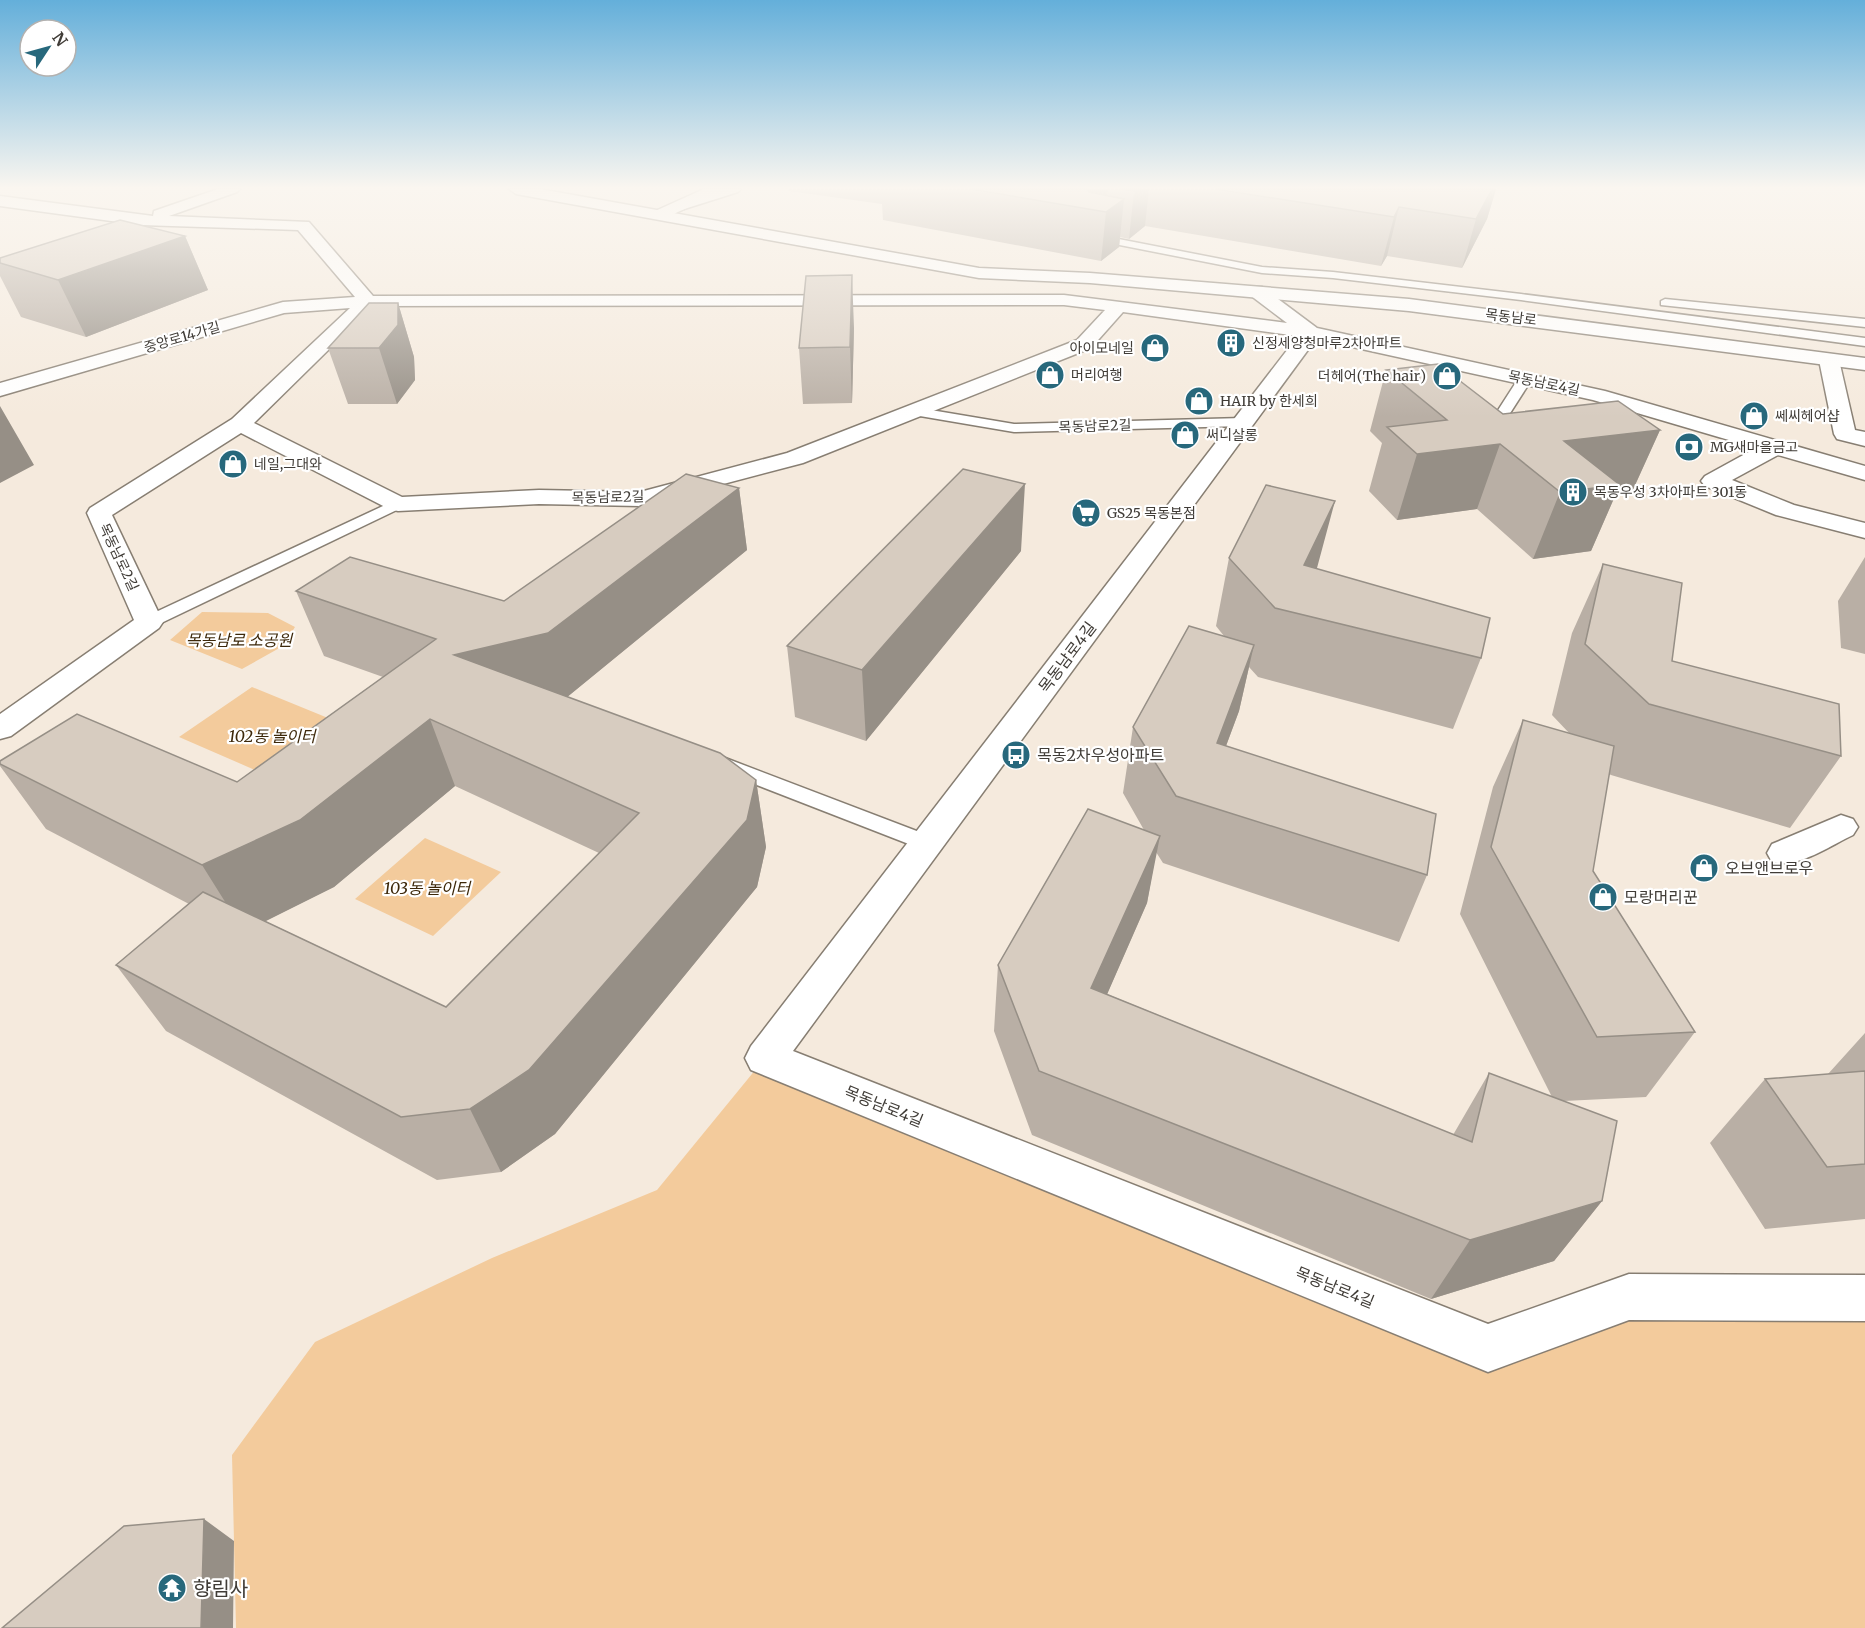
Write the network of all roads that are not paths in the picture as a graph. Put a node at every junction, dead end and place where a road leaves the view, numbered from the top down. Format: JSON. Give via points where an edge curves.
{"nodes":[{"id":1,"x":337,"y":265,"type":"edge"},
{"id":2,"x":934,"y":265,"type":"edge"},
{"id":3,"x":1236,"y":265,"type":"edge"},
{"id":4,"x":1256,"y":291,"type":"junction"},
{"id":5,"x":368,"y":301,"type":"junction"},
{"id":6,"x":1574,"y":304,"type":"junction"},
{"id":7,"x":1119,"y":306,"type":"junction"},
{"id":8,"x":1865,"y":323,"type":"edge"},
{"id":9,"x":1311,"y":332,"type":"junction"},
{"id":10,"x":1865,"y":342,"type":"edge"},
{"id":11,"x":1829,"y":360,"type":"junction"},
{"id":12,"x":1865,"y":364,"type":"edge"},
{"id":13,"x":1525,"y":379,"type":"junction"},
{"id":14,"x":1,"y":389,"type":"edge"},
{"id":15,"x":913,"y":411,"type":"junction"},
{"id":16,"x":1243,"y":422,"type":"junction"},
{"id":17,"x":240,"y":424,"type":"junction"},
{"id":18,"x":1491,"y":432,"type":"edge"},
{"id":19,"x":1855,"y":437,"type":"edge"},
{"id":20,"x":1775,"y":447,"type":"junction"},
{"id":21,"x":1865,"y":473,"type":"edge"},
{"id":22,"x":398,"y":504,"type":"junction"},
{"id":23,"x":1865,"y":531,"type":"edge"},
{"id":24,"x":149,"y":622,"type":"junction"},
{"id":25,"x":0,"y":729,"type":"edge"},
{"id":26,"x":703,"y":756,"type":"edge"},
{"id":27,"x":1841,"y":827,"type":"edge"},
{"id":28,"x":927,"y":843,"type":"junction"},
{"id":29,"x":1785,"y":853,"type":"dead end"},
{"id":30,"x":1865,"y":1298,"type":"edge"}],
"edges":[{"from":1,"to":5,"type":"street"},
{"from":2,"to":4,"type":"street","name":"목동남로","via":[[979,273]]},
{"from":3,"to":6,"type":"lane"},
{"from":4,"to":9,"type":"street"},
{"from":4,"to":11,"type":"street","name":"목동남로","via":[[1409,305]]},
{"from":5,"to":7,"type":"street","name":"중앙로14가길","via":[[1064,300]]},
{"from":5,"to":14,"type":"street","name":"중앙로14가길","via":[[283,308]]},
{"from":5,"to":17,"type":"street","name":"목동남로2길"},
{"from":6,"to":8,"type":"lane","via":[[1671,302]]},
{"from":6,"to":10,"type":"lane"},
{"from":7,"to":9,"type":"street","name":"목동남로4길"},
{"from":7,"to":15,"type":"street","name":"목동남로2길","via":[[1084,344]]},
{"from":9,"to":13,"type":"street","name":"목동남로4길"},
{"from":9,"to":16,"type":"street","name":"목동남로4길"},
{"from":11,"to":12,"type":"street","name":"목동남로"},
{"from":11,"to":19,"type":"street"},
{"from":13,"to":18,"type":"lane"},
{"from":13,"to":20,"type":"street","name":"목동남로4길","via":[[1598,395]]},
{"from":15,"to":16,"type":"lane","name":"목동남로2길","via":[[1014,428]]},
{"from":15,"to":22,"type":"street","name":"목동남로2길","via":[[795,458],[640,499],[539,497]]},
{"from":16,"to":28,"type":"street","name":"목동남로4길"},
{"from":17,"to":22,"type":"street","name":"목동남로2길"},
{"from":17,"to":24,"type":"street","name":"목동남로2길","via":[[99,513]]},
{"from":20,"to":21,"type":"street","name":"목동남로4길"},
{"from":20,"to":23,"type":"street","via":[[1713,481],[1785,510]]},
{"from":22,"to":24,"type":"lane","name":"목동남로2길"},
{"from":24,"to":25,"type":"street","name":"목동남로2길"},
{"from":26,"to":28,"type":"lane"},
{"from":27,"to":29,"type":"street"},
{"from":28,"to":30,"type":"street","name":"목동남로4길","via":[[765,1058],[1488,1348],[1629,1297]]}]}
